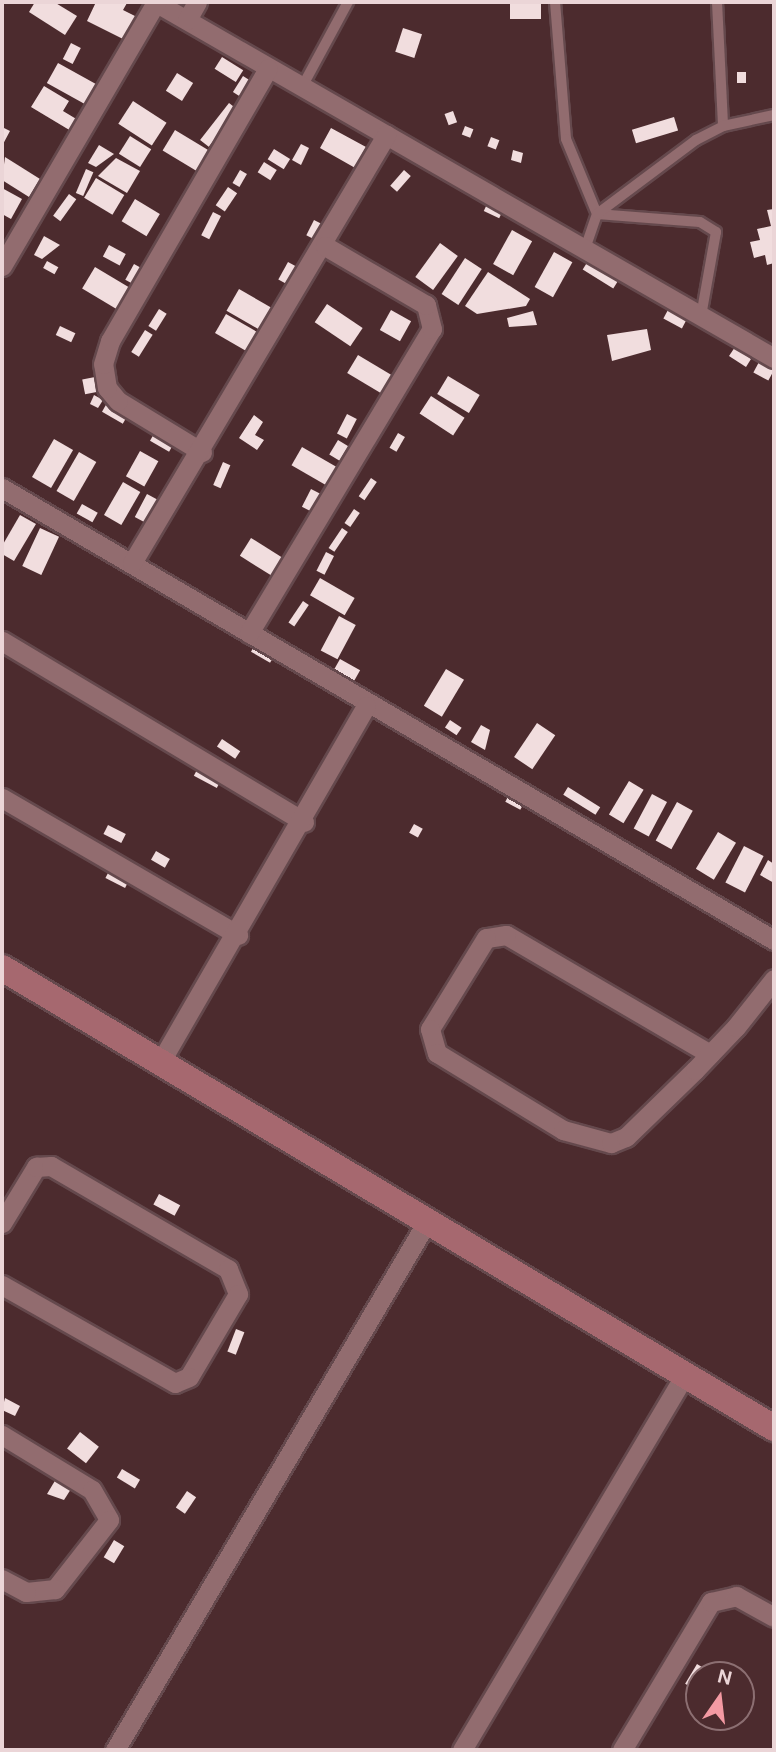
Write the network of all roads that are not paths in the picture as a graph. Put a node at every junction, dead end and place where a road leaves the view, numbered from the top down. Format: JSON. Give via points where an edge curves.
{"nodes":[{"id":1,"x":155,"y":2,"type":"edge"},
{"id":2,"x":197,"y":2,"type":"edge"},
{"id":3,"x":348,"y":2,"type":"edge"},
{"id":4,"x":555,"y":2,"type":"edge"},
{"id":5,"x":717,"y":2,"type":"edge"},
{"id":6,"x":187,"y":20,"type":"junction"},
{"id":7,"x":268,"y":68,"type":"junction"},
{"id":8,"x":302,"y":87,"type":"junction"},
{"id":9,"x":774,"y":115,"type":"edge"},
{"id":10,"x":723,"y":126,"type":"junction"},
{"id":11,"x":386,"y":135,"type":"junction"},
{"id":12,"x":597,"y":214,"type":"junction"},
{"id":13,"x":325,"y":246,"type":"junction"},
{"id":14,"x":584,"y":251,"type":"junction"},
{"id":15,"x":2,"y":266,"type":"edge"},
{"id":16,"x":701,"y":316,"type":"junction"},
{"id":17,"x":774,"y":358,"type":"edge"},
{"id":18,"x":202,"y":452,"type":"junction"},
{"id":19,"x":2,"y":488,"type":"edge"},
{"id":20,"x":132,"y":563,"type":"junction"},
{"id":21,"x":249,"y":633,"type":"junction"},
{"id":22,"x":2,"y":640,"type":"edge"},
{"id":23,"x":366,"y":706,"type":"junction"},
{"id":24,"x":2,"y":798,"type":"edge"},
{"id":25,"x":304,"y":822,"type":"junction"},
{"id":26,"x":238,"y":935,"type":"junction"},
{"id":27,"x":774,"y":940,"type":"edge"},
{"id":28,"x":2,"y":968,"type":"edge"},
{"id":29,"x":774,"y":979,"type":"edge"},
{"id":30,"x":710,"y":1054,"type":"junction"},
{"id":31,"x":161,"y":1061,"type":"junction"},
{"id":32,"x":2,"y":1223,"type":"edge"},
{"id":33,"x":425,"y":1225,"type":"junction"},
{"id":34,"x":2,"y":1285,"type":"edge"},
{"id":35,"x":685,"y":1375,"type":"junction"},
{"id":36,"x":774,"y":1428,"type":"edge"},
{"id":37,"x":2,"y":1435,"type":"edge"},
{"id":38,"x":2,"y":1578,"type":"edge"},
{"id":39,"x":774,"y":1617,"type":"edge"},
{"id":40,"x":116,"y":1750,"type":"edge"},
{"id":41,"x":462,"y":1750,"type":"edge"},
{"id":42,"x":622,"y":1750,"type":"edge"}],
"edges":[{"from":1,"to":6,"type":"street"},
{"from":1,"to":15,"type":"street"},
{"from":2,"to":6,"type":"street"},
{"from":3,"to":8,"type":"lane"},
{"from":4,"to":12,"type":"lane","via":[[566,139]]},
{"from":5,"to":10,"type":"lane"},
{"from":6,"to":7,"type":"street"},
{"from":7,"to":8,"type":"street"},
{"from":7,"to":18,"type":"street","via":[[110,341],[103,364],[107,387],[118,401]]},
{"from":8,"to":11,"type":"street"},
{"from":9,"to":10,"type":"lane"},
{"from":10,"to":12,"type":"lane"},
{"from":11,"to":13,"type":"street"},
{"from":11,"to":14,"type":"street"},
{"from":12,"to":14,"type":"lane"},
{"from":12,"to":16,"type":"lane","via":[[700,222],[716,232]]},
{"from":13,"to":18,"type":"street"},
{"from":13,"to":21,"type":"street","via":[[426,305],[432,329]]},
{"from":14,"to":16,"type":"street"},
{"from":16,"to":17,"type":"street"},
{"from":18,"to":20,"type":"street"},
{"from":19,"to":20,"type":"street"},
{"from":20,"to":21,"type":"street"},
{"from":21,"to":23,"type":"street"},
{"from":22,"to":25,"type":"street"},
{"from":23,"to":25,"type":"street"},
{"from":23,"to":27,"type":"street"},
{"from":24,"to":26,"type":"street"},
{"from":25,"to":26,"type":"street"},
{"from":26,"to":31,"type":"street"},
{"from":28,"to":31,"type":"street"},
{"from":29,"to":30,"type":"street"},
{"from":30,"to":30,"type":"street","via":[[506,936],[486,938],[430,1029],[437,1053],[591,1142],[626,1137]]},
{"from":31,"to":33,"type":"street"},
{"from":32,"to":34,"type":"street","via":[[36,1167],[51,1166],[228,1269],[239,1294],[189,1377],[175,1383]]},
{"from":33,"to":35,"type":"street","via":[[597,1318]]},
{"from":33,"to":40,"type":"street"},
{"from":35,"to":36,"type":"street"},
{"from":35,"to":41,"type":"street"},
{"from":37,"to":38,"type":"street","via":[[101,1498],[109,1520],[55,1590],[26,1592]]},
{"from":39,"to":42,"type":"street","via":[[736,1596],[711,1602]]}]}
